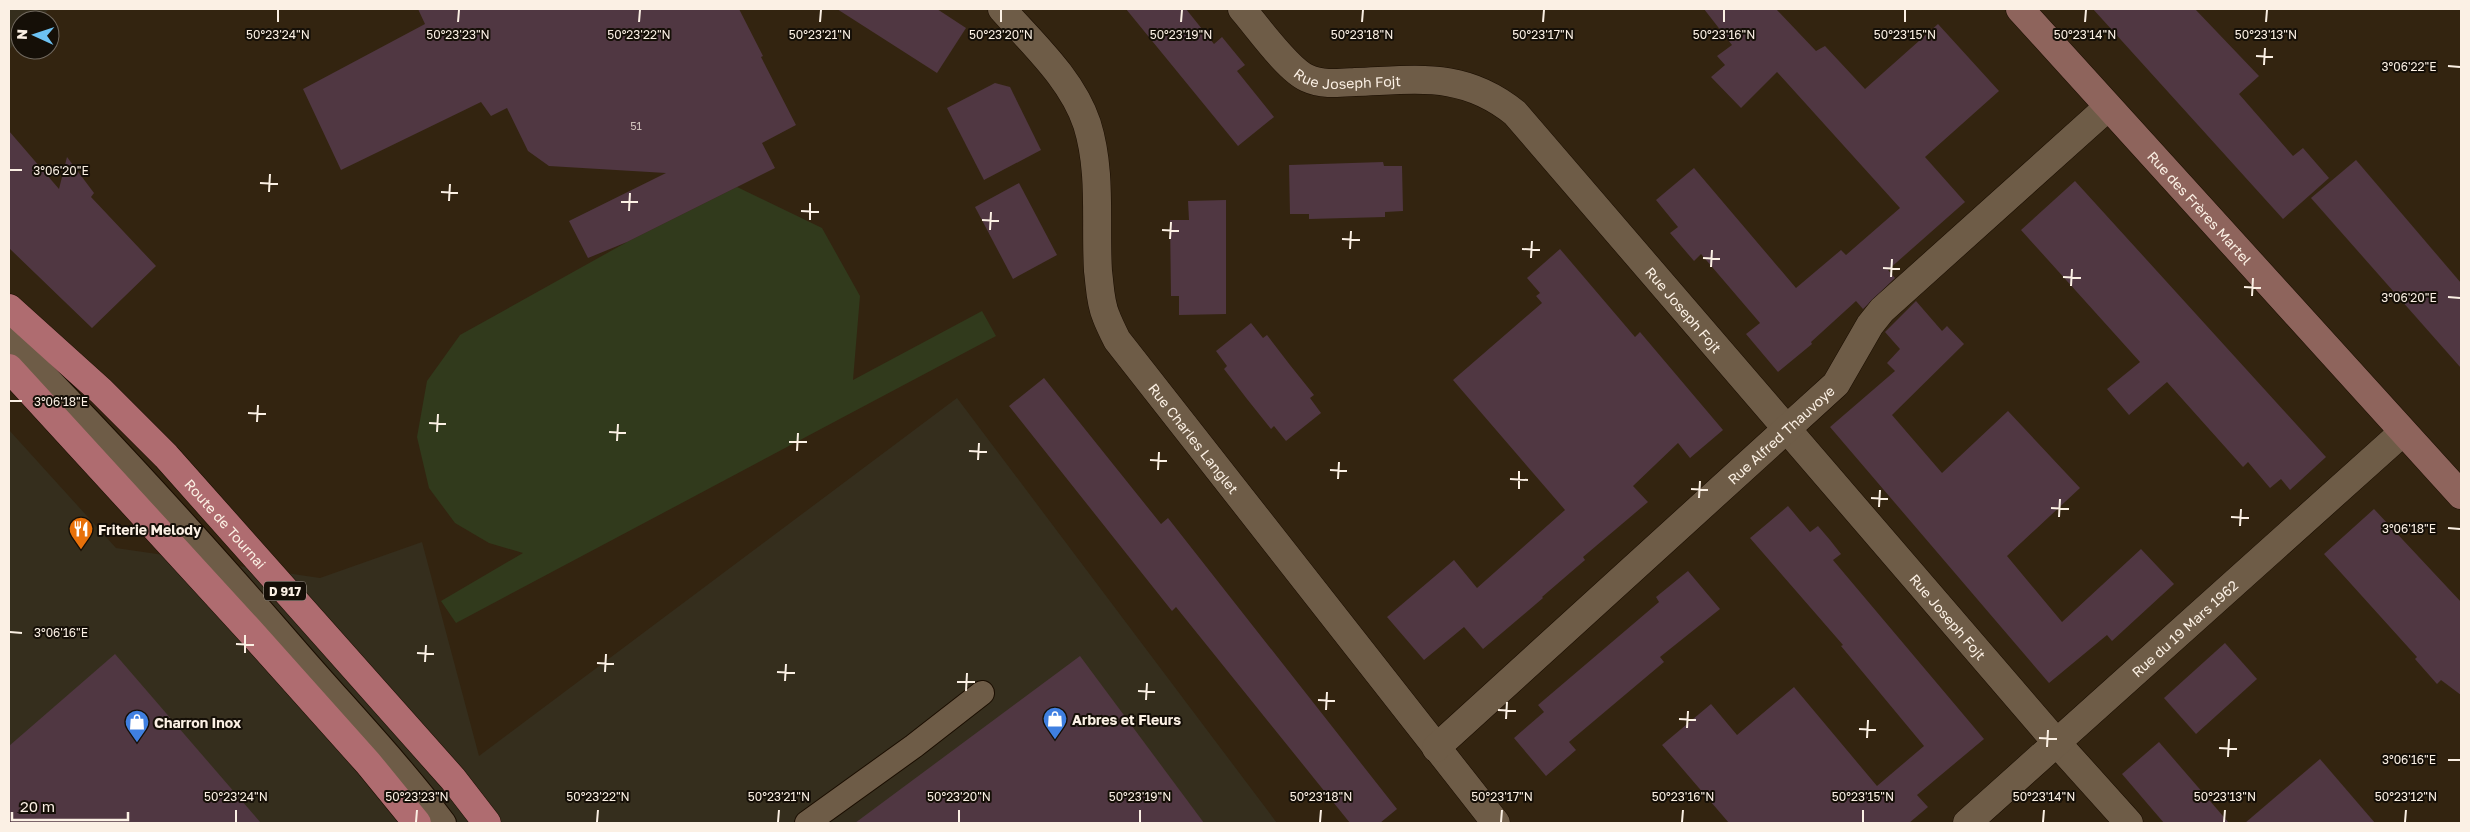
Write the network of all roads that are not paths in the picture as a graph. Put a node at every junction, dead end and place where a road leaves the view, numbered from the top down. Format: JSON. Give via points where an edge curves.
{"nodes":[{"id":1,"x":1002,"y":9,"type":"edge"},
{"id":2,"x":1242,"y":9,"type":"edge"},
{"id":3,"x":2020,"y":9,"type":"edge"},
{"id":4,"x":2108,"y":107,"type":"junction"},
{"id":5,"x":9,"y":308,"type":"edge"},
{"id":6,"x":9,"y":339,"type":"edge"},
{"id":7,"x":9,"y":368,"type":"edge"},
{"id":8,"x":1787,"y":431,"type":"junction"},
{"id":9,"x":2403,"y":432,"type":"junction"},
{"id":10,"x":2461,"y":495,"type":"edge"},
{"id":11,"x":982,"y":693,"type":"dead end"},
{"id":12,"x":2057,"y":743,"type":"junction"},
{"id":13,"x":1436,"y":748,"type":"junction"},
{"id":14,"x":418,"y":823,"type":"edge"},
{"id":15,"x":444,"y":823,"type":"edge"},
{"id":16,"x":487,"y":823,"type":"edge"},
{"id":17,"x":807,"y":823,"type":"edge"},
{"id":18,"x":1496,"y":823,"type":"edge"},
{"id":19,"x":1968,"y":823,"type":"edge"},
{"id":20,"x":2130,"y":823,"type":"edge"}],
"edges":[{"from":1,"to":13,"type":"street","name":"Rue Charles Langlet","via":[[1056,69],[1086,124],[1098,186],[1100,290],[1105,315],[1117,340]]},
{"from":2,"to":8,"type":"street","name":"Rue Joseph Fojt","via":[[1293,68],[1306,78],[1331,83],[1439,80],[1481,90],[1500,101],[1514,113]]},
{"from":3,"to":4,"type":"street","name":"Rue des Frères Martel"},
{"from":4,"to":8,"type":"street","name":"Rue Alfred Thauvoye","via":[[1882,310],[1836,384]]},
{"from":4,"to":9,"type":"street","name":"Rue des Frères Martel"},
{"from":5,"to":16,"type":"main road","name":"Route de Tournai","number":"D 917","via":[[102,390],[166,456],[453,779]]},
{"from":6,"to":15,"type":"lane","via":[[127,462],[254,602],[413,783]]},
{"from":7,"to":14,"type":"main road","via":[[262,644]]},
{"from":8,"to":12,"type":"street","name":"Rue Joseph Fojt"},
{"from":8,"to":13,"type":"street","name":"Rue Alfred Thauvoye"},
{"from":9,"to":10,"type":"street","name":"Rue des Frères Martel"},
{"from":9,"to":12,"type":"street","name":"Rue du 19 Mars 1962"},
{"from":11,"to":17,"type":"lane"},
{"from":12,"to":19,"type":"street","name":"Rue du 19 Mars 1962"},
{"from":12,"to":20,"type":"street","name":"Rue Joseph Fojt"},
{"from":13,"to":18,"type":"street","name":"Rue Charles Langlet"}]}
